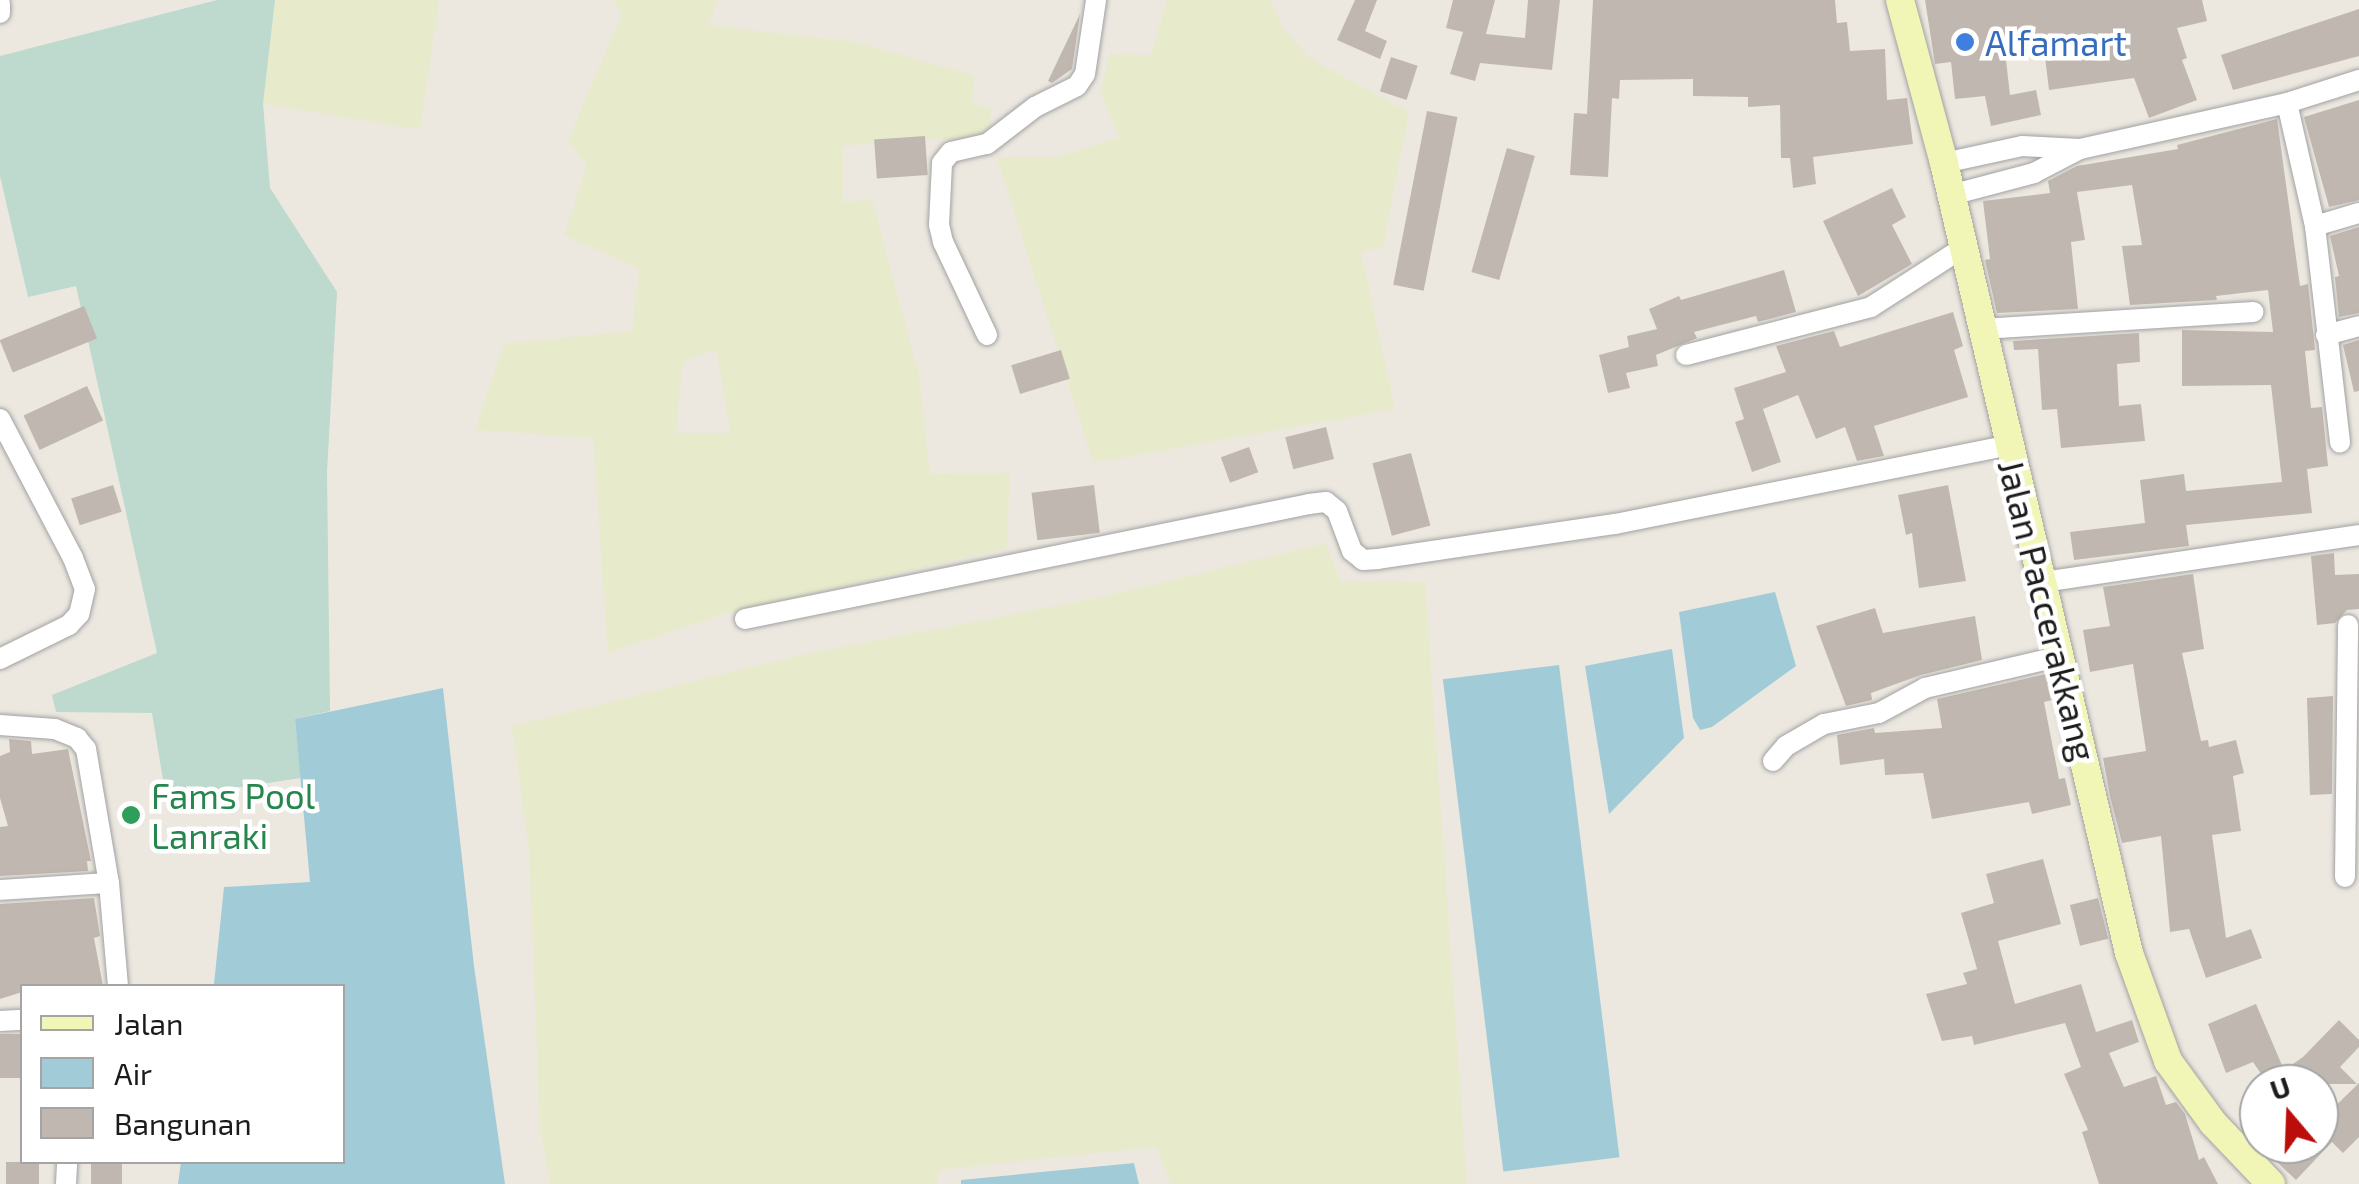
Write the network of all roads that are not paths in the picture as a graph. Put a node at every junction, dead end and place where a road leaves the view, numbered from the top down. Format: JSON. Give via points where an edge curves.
{"nodes":[{"id":1,"x":1096,"y":0,"type":"edge"},
{"id":2,"x":1900,"y":0,"type":"edge"},
{"id":3,"x":0,"y":4,"type":"edge"},
{"id":4,"x":0,"y":13,"type":"edge"},
{"id":5,"x":2359,"y":80,"type":"edge"},
{"id":6,"x":2288,"y":103,"type":"junction"},
{"id":7,"x":2080,"y":149,"type":"junction"},
{"id":8,"x":1944,"y":163,"type":"junction"},
{"id":9,"x":1950,"y":196,"type":"junction"},
{"id":10,"x":2359,"y":213,"type":"edge"},
{"id":11,"x":2315,"y":226,"type":"junction"},
{"id":12,"x":1961,"y":249,"type":"junction"},
{"id":13,"x":2252,"y":312,"type":"dead end"},
{"id":14,"x":2359,"y":326,"type":"edge"},
{"id":15,"x":1982,"y":330,"type":"junction"},
{"id":16,"x":2326,"y":334,"type":"junction"},
{"id":17,"x":987,"y":335,"type":"dead end"},
{"id":18,"x":1686,"y":355,"type":"dead end"},
{"id":19,"x":0,"y":419,"type":"edge"},
{"id":20,"x":2340,"y":443,"type":"dead end"},
{"id":21,"x":2008,"y":446,"type":"junction"},
{"id":22,"x":2359,"y":535,"type":"edge"},
{"id":23,"x":2044,"y":582,"type":"junction"},
{"id":24,"x":745,"y":620,"type":"dead end"},
{"id":25,"x":2348,"y":626,"type":"dead end"},
{"id":26,"x":2061,"y":656,"type":"junction"},
{"id":27,"x":0,"y":658,"type":"edge"},
{"id":28,"x":0,"y":725,"type":"edge"},
{"id":29,"x":1773,"y":761,"type":"dead end"},
{"id":30,"x":2352,"y":785,"type":"edge"},
{"id":31,"x":2345,"y":877,"type":"dead end"},
{"id":32,"x":110,"y":883,"type":"junction"},
{"id":33,"x":0,"y":890,"type":"edge"},
{"id":34,"x":118,"y":984,"type":"edge"},
{"id":35,"x":2271,"y":1184,"type":"edge"}],
"edges":[{"from":1,"to":17,"type":"street","via":[[1085,74],[1077,86],[1035,106],[988,144],[951,152],[942,163],[942,242]]},
{"from":2,"to":8,"type":"main road","name":"Jalan Paccerakkang"},
{"from":3,"to":4,"type":"street"},
{"from":5,"to":6,"type":"street"},
{"from":6,"to":7,"type":"street"},
{"from":6,"to":11,"type":"street"},
{"from":7,"to":8,"type":"street","via":[[2022,146]]},
{"from":7,"to":9,"type":"street","via":[[2034,173]]},
{"from":8,"to":9,"type":"main road","name":"Jalan Paccerakkang"},
{"from":9,"to":12,"type":"main road","name":"Jalan Paccerakkang"},
{"from":10,"to":11,"type":"street"},
{"from":11,"to":16,"type":"street"},
{"from":12,"to":15,"type":"main road","name":"Jalan Paccerakkang"},
{"from":12,"to":18,"type":"street","via":[[1871,308]]},
{"from":13,"to":15,"type":"street"},
{"from":14,"to":16,"type":"street"},
{"from":15,"to":21,"type":"main road","name":"Jalan Paccerakkang"},
{"from":16,"to":20,"type":"street"},
{"from":19,"to":27,"type":"street","via":[[85,590],[69,625]]},
{"from":21,"to":23,"type":"main road","name":"Jalan Paccerakkang"},
{"from":21,"to":24,"type":"street","via":[[1650,518],[1378,559],[1363,560],[1352,551],[1337,510],[1326,502],[1309,504]]},
{"from":22,"to":23,"type":"street"},
{"from":23,"to":26,"type":"main road","name":"Jalan Paccerakkang"},
{"from":25,"to":30,"type":"street"},
{"from":26,"to":29,"type":"street","via":[[1925,688],[1878,713],[1824,724]]},
{"from":26,"to":35,"type":"main road","name":"Jalan Paccerakkang","via":[[2145,1004],[2187,1091]]},
{"from":28,"to":32,"type":"street","via":[[55,730],[86,749]]},
{"from":30,"to":31,"type":"street"},
{"from":32,"to":33,"type":"street"},
{"from":32,"to":34,"type":"street"}]}
